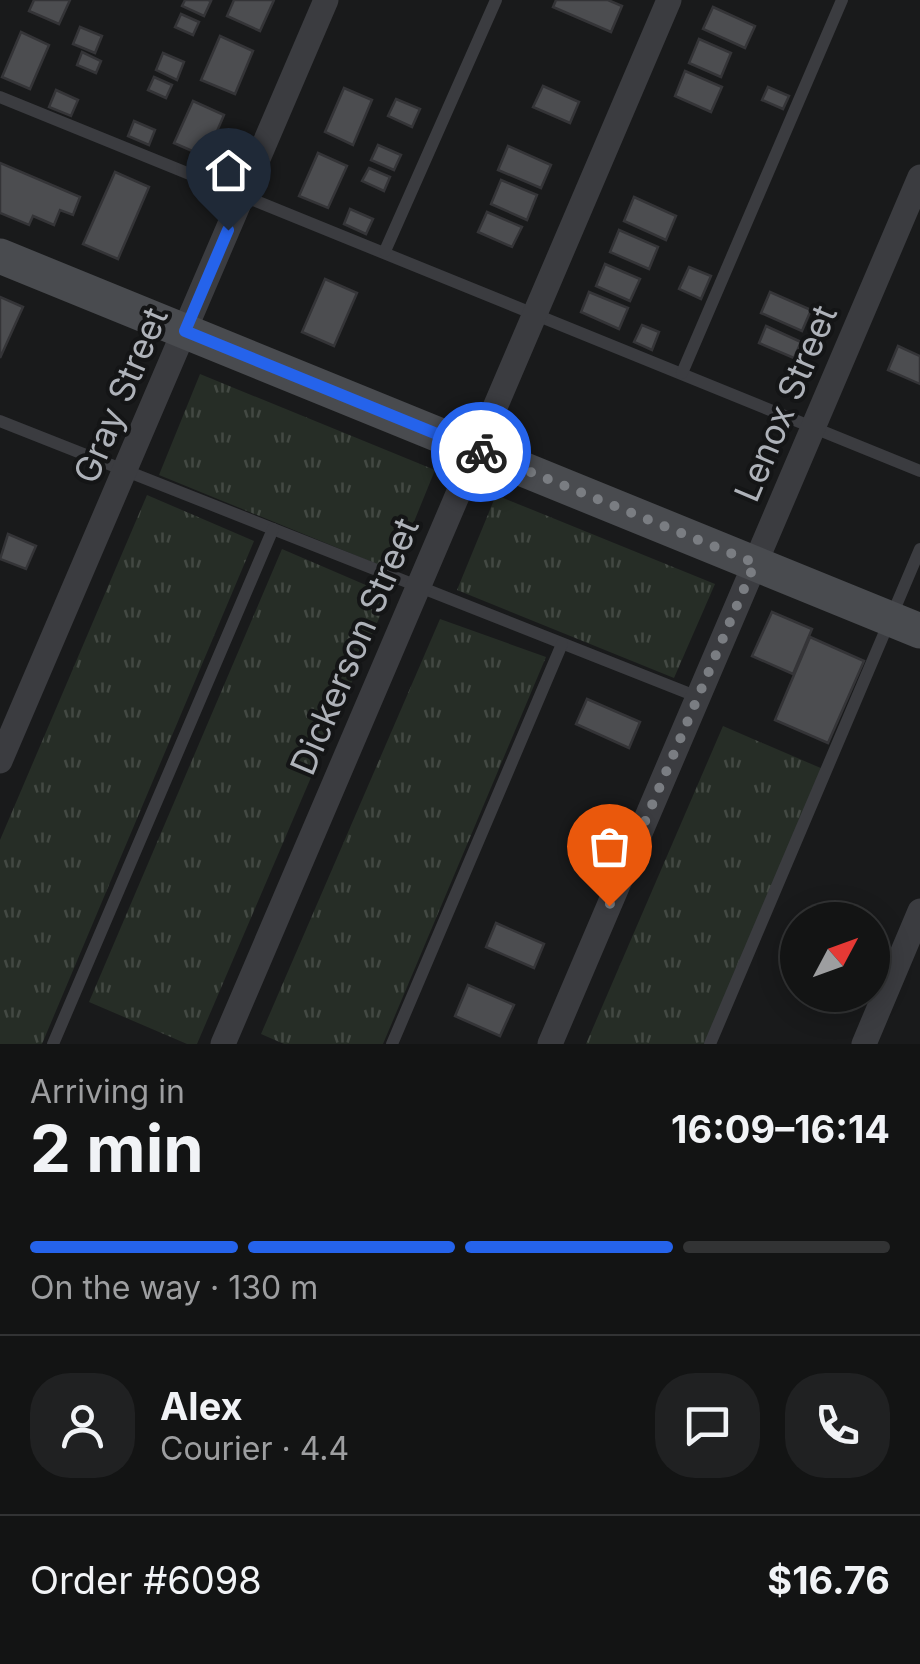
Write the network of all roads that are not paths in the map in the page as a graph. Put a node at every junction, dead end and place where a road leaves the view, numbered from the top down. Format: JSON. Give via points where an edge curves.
{"nodes":[{"id":1,"x":326,"y":0,"type":"edge"},
{"id":2,"x":496,"y":0,"type":"edge"},
{"id":3,"x":669,"y":0,"type":"edge"},
{"id":4,"x":842,"y":0,"type":"edge"},
{"id":5,"x":0,"y":97,"type":"edge"},
{"id":6,"x":920,"y":177,"type":"edge"},
{"id":7,"x":243,"y":196,"type":"junction"},
{"id":8,"x":384,"y":251,"type":"junction"},
{"id":9,"x":0,"y":256,"type":"edge"},
{"id":10,"x":534,"y":314,"type":"junction"},
{"id":11,"x":185,"y":331,"type":"junction"},
{"id":12,"x":682,"y":373,"type":"junction"},
{"id":13,"x":0,"y":420,"type":"edge"},
{"id":14,"x":814,"y":426,"type":"junction"},
{"id":15,"x":476,"y":450,"type":"junction"},
{"id":16,"x":125,"y":470,"type":"junction"},
{"id":17,"x":920,"y":471,"type":"edge"},
{"id":18,"x":273,"y":529,"type":"junction"},
{"id":19,"x":920,"y":549,"type":"edge"},
{"id":20,"x":755,"y":563,"type":"junction"},
{"id":21,"x":418,"y":586,"type":"junction"},
{"id":22,"x":905,"y":624,"type":"edge"},
{"id":23,"x":562,"y":644,"type":"junction"},
{"id":24,"x":698,"y":698,"type":"junction"},
{"id":25,"x":0,"y":762,"type":"edge"},
{"id":26,"x":920,"y":911,"type":"edge"},
{"id":27,"x":53,"y":1044,"type":"edge"},
{"id":28,"x":224,"y":1044,"type":"edge"},
{"id":29,"x":392,"y":1044,"type":"edge"},
{"id":30,"x":550,"y":1044,"type":"edge"},
{"id":31,"x":710,"y":1044,"type":"edge"},
{"id":32,"x":864,"y":1044,"type":"edge"}],
"edges":[{"from":1,"to":7,"type":"street","name":"Gray Street"},
{"from":2,"to":8,"type":"lane"},
{"from":3,"to":10,"type":"street","name":"Dickerson Street"},
{"from":4,"to":12,"type":"lane"},
{"from":5,"to":7,"type":"lane"},
{"from":6,"to":14,"type":"street","name":"Lenox Street"},
{"from":7,"to":8,"type":"lane"},
{"from":7,"to":11,"type":"street","name":"Gray Street"},
{"from":8,"to":10,"type":"lane"},
{"from":9,"to":11,"type":"street"},
{"from":10,"to":12,"type":"lane"},
{"from":10,"to":15,"type":"street","name":"Dickerson Street"},
{"from":11,"to":15,"type":"street"},
{"from":11,"to":16,"type":"street","name":"Gray Street"},
{"from":12,"to":14,"type":"lane"},
{"from":13,"to":16,"type":"lane"},
{"from":14,"to":17,"type":"lane"},
{"from":14,"to":20,"type":"street","name":"Lenox Street"},
{"from":15,"to":20,"type":"street"},
{"from":15,"to":21,"type":"street","name":"Dickerson Street"},
{"from":16,"to":18,"type":"lane"},
{"from":16,"to":25,"type":"street","name":"Gray Street"},
{"from":18,"to":21,"type":"lane"},
{"from":18,"to":27,"type":"lane"},
{"from":19,"to":22,"type":"lane"},
{"from":20,"to":22,"type":"street"},
{"from":20,"to":24,"type":"street","name":"Lenox Street"},
{"from":21,"to":23,"type":"lane"},
{"from":21,"to":28,"type":"street","name":"Dickerson Street"},
{"from":22,"to":31,"type":"lane"},
{"from":23,"to":24,"type":"lane"},
{"from":23,"to":29,"type":"lane"},
{"from":24,"to":30,"type":"street","name":"Lenox Street"},
{"from":26,"to":32,"type":"street"}]}
